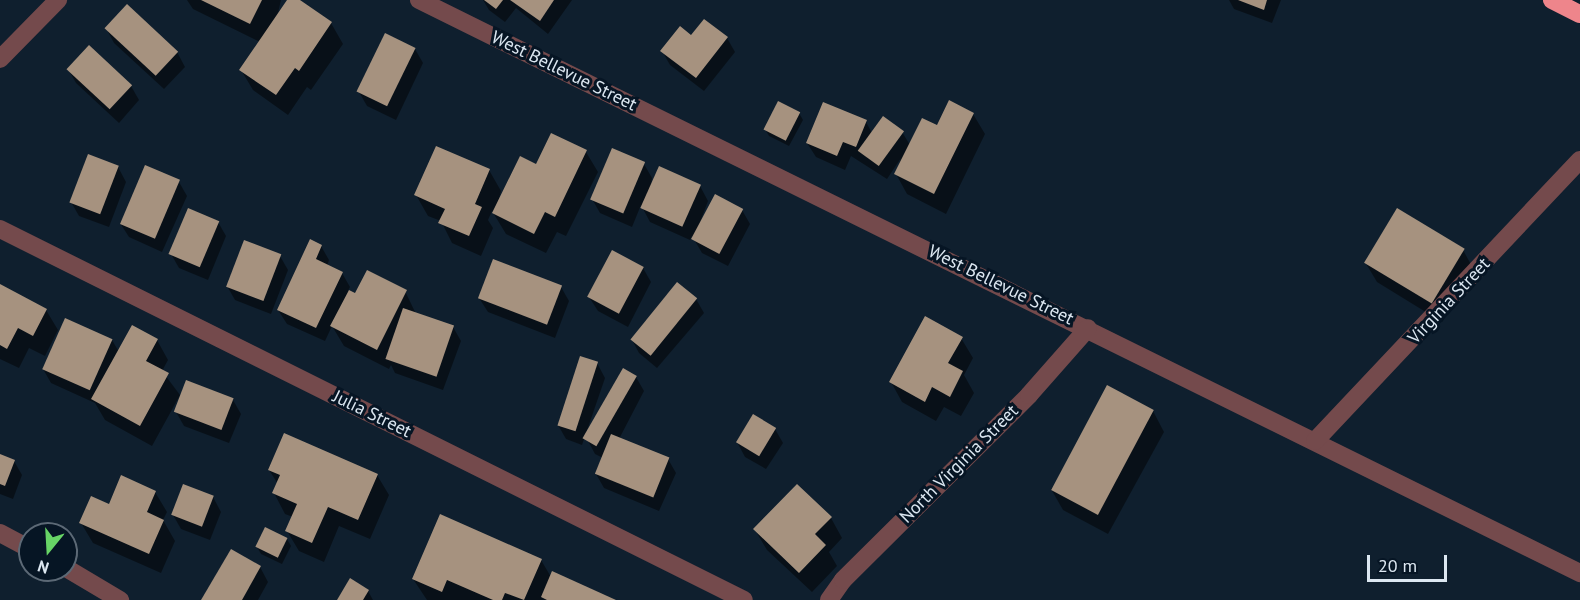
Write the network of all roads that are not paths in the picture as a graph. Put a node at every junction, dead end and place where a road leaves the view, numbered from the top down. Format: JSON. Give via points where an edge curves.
{"nodes":[{"id":1,"x":58,"y":0,"type":"edge"},
{"id":2,"x":420,"y":0,"type":"edge"},
{"id":3,"x":1552,"y":0,"type":"edge"},
{"id":4,"x":1580,"y":14,"type":"edge"},
{"id":5,"x":0,"y":59,"type":"edge"},
{"id":6,"x":1580,"y":160,"type":"edge"},
{"id":7,"x":0,"y":229,"type":"edge"},
{"id":8,"x":1088,"y":328,"type":"junction"},
{"id":9,"x":1315,"y":441,"type":"junction"},
{"id":10,"x":0,"y":533,"type":"edge"},
{"id":11,"x":18,"y":543,"type":"edge"},
{"id":12,"x":1580,"y":573,"type":"edge"},
{"id":13,"x":78,"y":575,"type":"edge"},
{"id":14,"x":120,"y":600,"type":"edge"},
{"id":15,"x":744,"y":600,"type":"edge"},
{"id":16,"x":829,"y":600,"type":"edge"}],
"edges":[{"from":1,"to":5,"type":"street"},
{"from":2,"to":8,"type":"street","name":"West Bellevue Street"},
{"from":3,"to":4,"type":"highway"},
{"from":6,"to":9,"type":"street","name":"Virginia Street"},
{"from":7,"to":15,"type":"street","name":"Julia Street"},
{"from":8,"to":9,"type":"street","name":"West Bellevue Street"},
{"from":8,"to":16,"type":"street","name":"North Virginia Street","via":[[1029,395],[843,580]]},
{"from":9,"to":12,"type":"street","name":"West Bellevue Street"},
{"from":10,"to":11,"type":"street"},
{"from":13,"to":14,"type":"street"}]}
